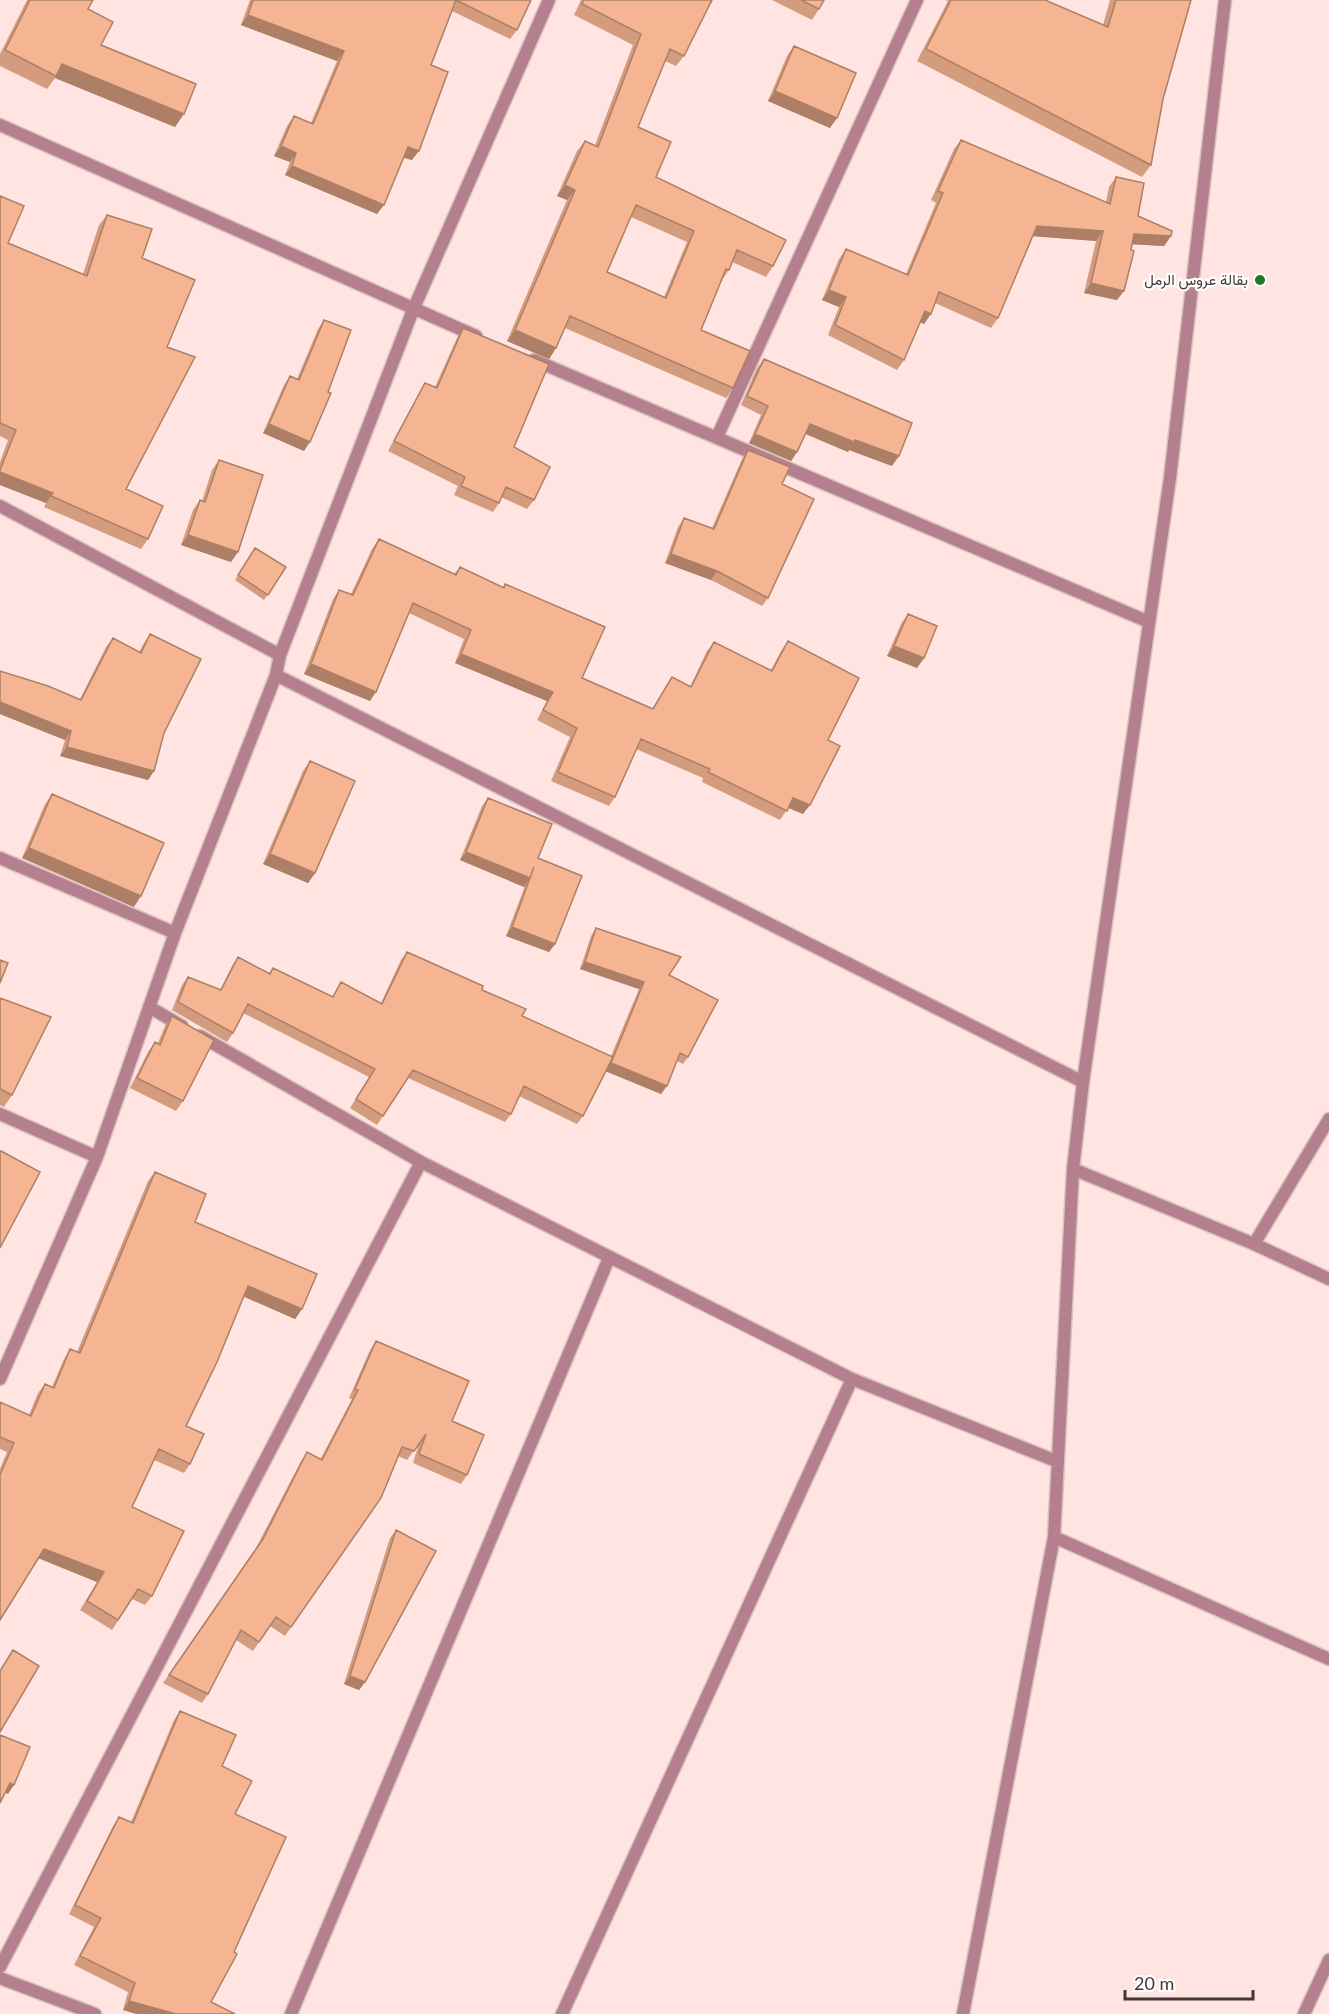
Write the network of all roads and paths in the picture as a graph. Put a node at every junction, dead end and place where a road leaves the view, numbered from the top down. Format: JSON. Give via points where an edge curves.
{"nodes":[{"id":1,"x":549,"y":0,"type":"edge"},
{"id":2,"x":917,"y":0,"type":"edge"},
{"id":3,"x":1225,"y":0,"type":"edge"},
{"id":4,"x":0,"y":125,"type":"edge"},
{"id":5,"x":413,"y":310,"type":"junction"},
{"id":6,"x":489,"y":342,"type":"edge"},
{"id":7,"x":521,"y":355,"type":"edge"},
{"id":8,"x":717,"y":437,"type":"junction"},
{"id":9,"x":0,"y":507,"type":"edge"},
{"id":10,"x":1149,"y":622,"type":"junction"},
{"id":11,"x":280,"y":655,"type":"junction"},
{"id":12,"x":276,"y":675,"type":"junction"},
{"id":13,"x":0,"y":858,"type":"edge"},
{"id":14,"x":175,"y":933,"type":"junction"},
{"id":15,"x":149,"y":1007,"type":"junction"},
{"id":16,"x":1083,"y":1082,"type":"junction"},
{"id":17,"x":0,"y":1114,"type":"edge"},
{"id":18,"x":1329,"y":1119,"type":"edge"},
{"id":19,"x":97,"y":1157,"type":"junction"},
{"id":20,"x":421,"y":1162,"type":"junction"},
{"id":21,"x":1073,"y":1169,"type":"junction"},
{"id":22,"x":1254,"y":1244,"type":"junction"},
{"id":23,"x":609,"y":1258,"type":"junction"},
{"id":24,"x":1329,"y":1279,"type":"edge"},
{"id":25,"x":0,"y":1379,"type":"edge"},
{"id":26,"x":852,"y":1379,"type":"junction"},
{"id":27,"x":1056,"y":1461,"type":"junction"},
{"id":28,"x":1054,"y":1537,"type":"junction"},
{"id":29,"x":1329,"y":1659,"type":"edge"},
{"id":30,"x":1329,"y":1960,"type":"edge"},
{"id":31,"x":0,"y":1966,"type":"edge"},
{"id":32,"x":0,"y":1978,"type":"edge"},
{"id":33,"x":95,"y":2014,"type":"edge"},
{"id":34,"x":291,"y":2014,"type":"edge"},
{"id":35,"x":562,"y":2014,"type":"edge"},
{"id":36,"x":963,"y":2014,"type":"edge"},
{"id":37,"x":1304,"y":2014,"type":"edge"}],
"edges":[{"from":1,"to":5,"type":"street"},
{"from":2,"to":8,"type":"street"},
{"from":3,"to":10,"type":"street","via":[[1170,478]]},
{"from":4,"to":5,"type":"street"},
{"from":5,"to":6,"type":"street"},
{"from":5,"to":11,"type":"street"},
{"from":7,"to":8,"type":"street"},
{"from":8,"to":10,"type":"street"},
{"from":9,"to":11,"type":"street"},
{"from":10,"to":16,"type":"street"},
{"from":11,"to":12,"type":"street"},
{"from":12,"to":14,"type":"street"},
{"from":12,"to":16,"type":"street"},
{"from":13,"to":14,"type":"street"},
{"from":14,"to":15,"type":"street"},
{"from":15,"to":19,"type":"street"},
{"from":15,"to":20,"type":"street"},
{"from":16,"to":21,"type":"street"},
{"from":17,"to":19,"type":"street"},
{"from":18,"to":22,"type":"street"},
{"from":19,"to":25,"type":"street"},
{"from":20,"to":23,"type":"street"},
{"from":20,"to":31,"type":"street"},
{"from":21,"to":22,"type":"street"},
{"from":21,"to":27,"type":"street"},
{"from":22,"to":24,"type":"street"},
{"from":23,"to":26,"type":"street"},
{"from":23,"to":34,"type":"street"},
{"from":26,"to":27,"type":"street"},
{"from":26,"to":35,"type":"street"},
{"from":27,"to":28,"type":"street"},
{"from":28,"to":29,"type":"street"},
{"from":28,"to":36,"type":"street"},
{"from":30,"to":37,"type":"street"},
{"from":32,"to":33,"type":"street"}]}
